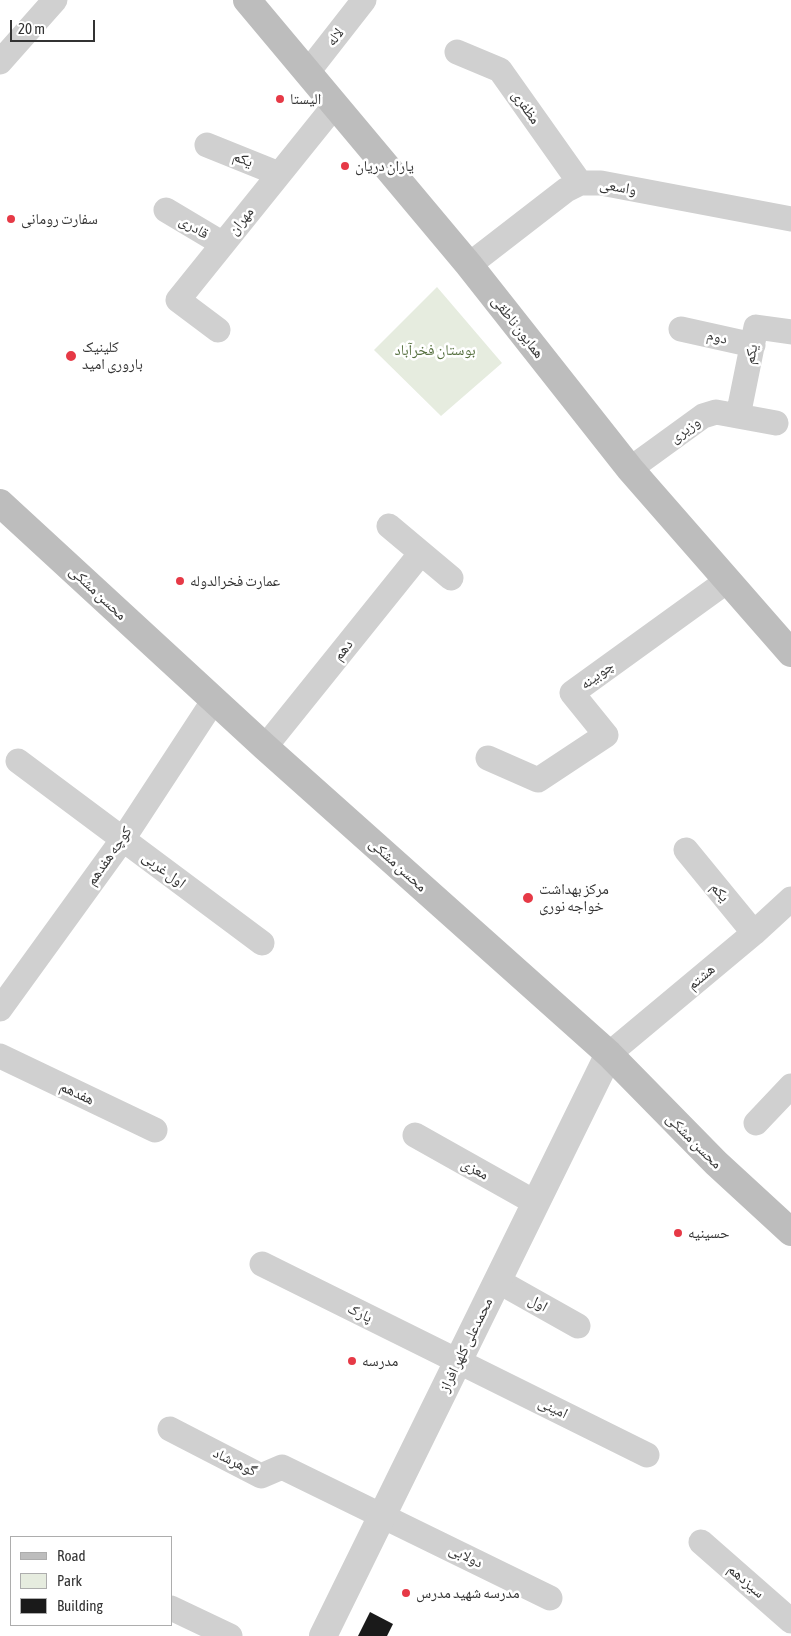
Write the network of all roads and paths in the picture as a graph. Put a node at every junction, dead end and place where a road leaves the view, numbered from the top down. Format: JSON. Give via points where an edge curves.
{"nodes":[{"id":1,"x":55,"y":0,"type":"edge"},
{"id":2,"x":247,"y":0,"type":"edge"},
{"id":3,"x":364,"y":0,"type":"edge"},
{"id":4,"x":456,"y":52,"type":"dead end"},
{"id":5,"x":0,"y":62,"type":"edge"},
{"id":6,"x":307,"y":73,"type":"junction"},
{"id":7,"x":335,"y":105,"type":"junction"},
{"id":8,"x":207,"y":145,"type":"dead end"},
{"id":9,"x":279,"y":174,"type":"junction"},
{"id":10,"x":580,"y":183,"type":"junction"},
{"id":11,"x":166,"y":210,"type":"dead end"},
{"id":12,"x":791,"y":219,"type":"edge"},
{"id":13,"x":223,"y":244,"type":"junction"},
{"id":14,"x":469,"y":265,"type":"junction"},
{"id":15,"x":682,"y":329,"type":"dead end"},
{"id":16,"x":218,"y":330,"type":"dead end"},
{"id":17,"x":791,"y":332,"type":"edge"},
{"id":18,"x":753,"y":345,"type":"junction"},
{"id":19,"x":738,"y":416,"type":"junction"},
{"id":20,"x":776,"y":423,"type":"dead end"},
{"id":21,"x":630,"y":469,"type":"junction"},
{"id":22,"x":0,"y":503,"type":"edge"},
{"id":23,"x":389,"y":526,"type":"dead end"},
{"id":24,"x":421,"y":553,"type":"junction"},
{"id":25,"x":451,"y":578,"type":"dead end"},
{"id":26,"x":727,"y":581,"type":"junction"},
{"id":27,"x":791,"y":653,"type":"edge"},
{"id":28,"x":214,"y":700,"type":"junction"},
{"id":29,"x":265,"y":747,"type":"junction"},
{"id":30,"x":488,"y":758,"type":"dead end"},
{"id":31,"x":18,"y":761,"type":"dead end"},
{"id":32,"x":122,"y":839,"type":"junction"},
{"id":33,"x":686,"y":850,"type":"dead end"},
{"id":34,"x":791,"y":899,"type":"edge"},
{"id":35,"x":754,"y":933,"type":"junction"},
{"id":36,"x":262,"y":943,"type":"dead end"},
{"id":37,"x":0,"y":1009,"type":"edge"},
{"id":38,"x":609,"y":1054,"type":"junction"},
{"id":39,"x":0,"y":1056,"type":"edge"},
{"id":40,"x":791,"y":1086,"type":"edge"},
{"id":41,"x":756,"y":1123,"type":"dead end"},
{"id":42,"x":155,"y":1130,"type":"dead end"},
{"id":43,"x":415,"y":1135,"type":"dead end"},
{"id":44,"x":536,"y":1203,"type":"junction"},
{"id":45,"x":791,"y":1232,"type":"edge"},
{"id":46,"x":262,"y":1264,"type":"dead end"},
{"id":47,"x":498,"y":1281,"type":"junction"},
{"id":48,"x":578,"y":1326,"type":"dead end"},
{"id":49,"x":458,"y":1361,"type":"junction"},
{"id":50,"x":170,"y":1429,"type":"dead end"},
{"id":51,"x":647,"y":1455,"type":"dead end"},
{"id":52,"x":382,"y":1515,"type":"junction"},
{"id":53,"x":701,"y":1542,"type":"dead end"},
{"id":54,"x":550,"y":1598,"type":"dead end"},
{"id":55,"x":172,"y":1608,"type":"edge"},
{"id":56,"x":791,"y":1621,"type":"edge"},
{"id":57,"x":230,"y":1636,"type":"edge"},
{"id":58,"x":323,"y":1636,"type":"edge"}],
"edges":[{"from":1,"to":5,"type":"street"},
{"from":2,"to":6,"type":"main road","name":"همایون ناطقی"},
{"from":3,"to":6,"type":"street","name":"لاله"},
{"from":4,"to":10,"type":"street","name":"مظفری","via":[[500,70]]},
{"from":6,"to":7,"type":"main road","name":"همایون ناطقی"},
{"from":7,"to":9,"type":"street","name":"مهران"},
{"from":7,"to":14,"type":"main road","name":"همایون ناطقی"},
{"from":8,"to":9,"type":"street","name":"یکم"},
{"from":9,"to":13,"type":"street","name":"مهران"},
{"from":10,"to":12,"type":"street","name":"واسعی","via":[[601,183]]},
{"from":10,"to":14,"type":"street","name":"واسعی","via":[[566,190]]},
{"from":11,"to":13,"type":"street","name":"قادری"},
{"from":13,"to":16,"type":"street","name":"مهران","via":[[178,300]]},
{"from":14,"to":21,"type":"main road","name":"همایون ناطقی"},
{"from":15,"to":18,"type":"street","name":"دوم"},
{"from":17,"to":18,"type":"street","name":"یکم","via":[[756,327]]},
{"from":18,"to":19,"type":"street","name":"یکم"},
{"from":19,"to":20,"type":"street","name":"وزیری"},
{"from":19,"to":21,"type":"street","name":"وزیری","via":[[716,412],[703,416]]},
{"from":21,"to":26,"type":"main road","name":"همایون ناطقی"},
{"from":22,"to":28,"type":"main road","name":"محسن مشکی"},
{"from":23,"to":24,"type":"street"},
{"from":24,"to":25,"type":"street"},
{"from":24,"to":29,"type":"street","name":"دهم"},
{"from":26,"to":27,"type":"main road","name":"همایون ناطقی"},
{"from":26,"to":30,"type":"street","name":"چوبینه","via":[[572,693],[606,735],[538,780]]},
{"from":28,"to":29,"type":"main road","name":"محسن مشکی"},
{"from":28,"to":32,"type":"street","name":"کوچه هفدهم"},
{"from":29,"to":38,"type":"main road","name":"محسن مشکی"},
{"from":31,"to":32,"type":"street","name":"اول غربی"},
{"from":32,"to":36,"type":"street","name":"اول غربی"},
{"from":32,"to":37,"type":"street","name":"کوچه هفدهم"},
{"from":33,"to":35,"type":"street","name":"یکم"},
{"from":34,"to":35,"type":"street","name":"هشتم"},
{"from":35,"to":38,"type":"street","name":"هشتم"},
{"from":38,"to":44,"type":"street","name":"محمدعلی کلهر افراز"},
{"from":38,"to":45,"type":"main road","name":"محسن مشکی","via":[[716,1163]]},
{"from":39,"to":42,"type":"street","name":"هفدهم"},
{"from":40,"to":41,"type":"street"},
{"from":43,"to":44,"type":"street","name":"معزی"},
{"from":44,"to":47,"type":"street","name":"محمدعلی کلهر افراز"},
{"from":46,"to":49,"type":"street","name":"پارک"},
{"from":47,"to":48,"type":"street","name":"اول"},
{"from":47,"to":49,"type":"street","name":"محمدعلی کلهر افراز"},
{"from":49,"to":51,"type":"street","name":"امینی"},
{"from":49,"to":52,"type":"street","name":"محمدعلی کلهر افراز"},
{"from":50,"to":52,"type":"street","name":"گوهرشاد","via":[[261,1476],[282,1467]]},
{"from":52,"to":54,"type":"street","name":"دولابی"},
{"from":52,"to":58,"type":"street","name":"محمدعلی کلهر افراز"},
{"from":53,"to":56,"type":"street","name":"سیزدهم"},
{"from":55,"to":57,"type":"street"}]}
